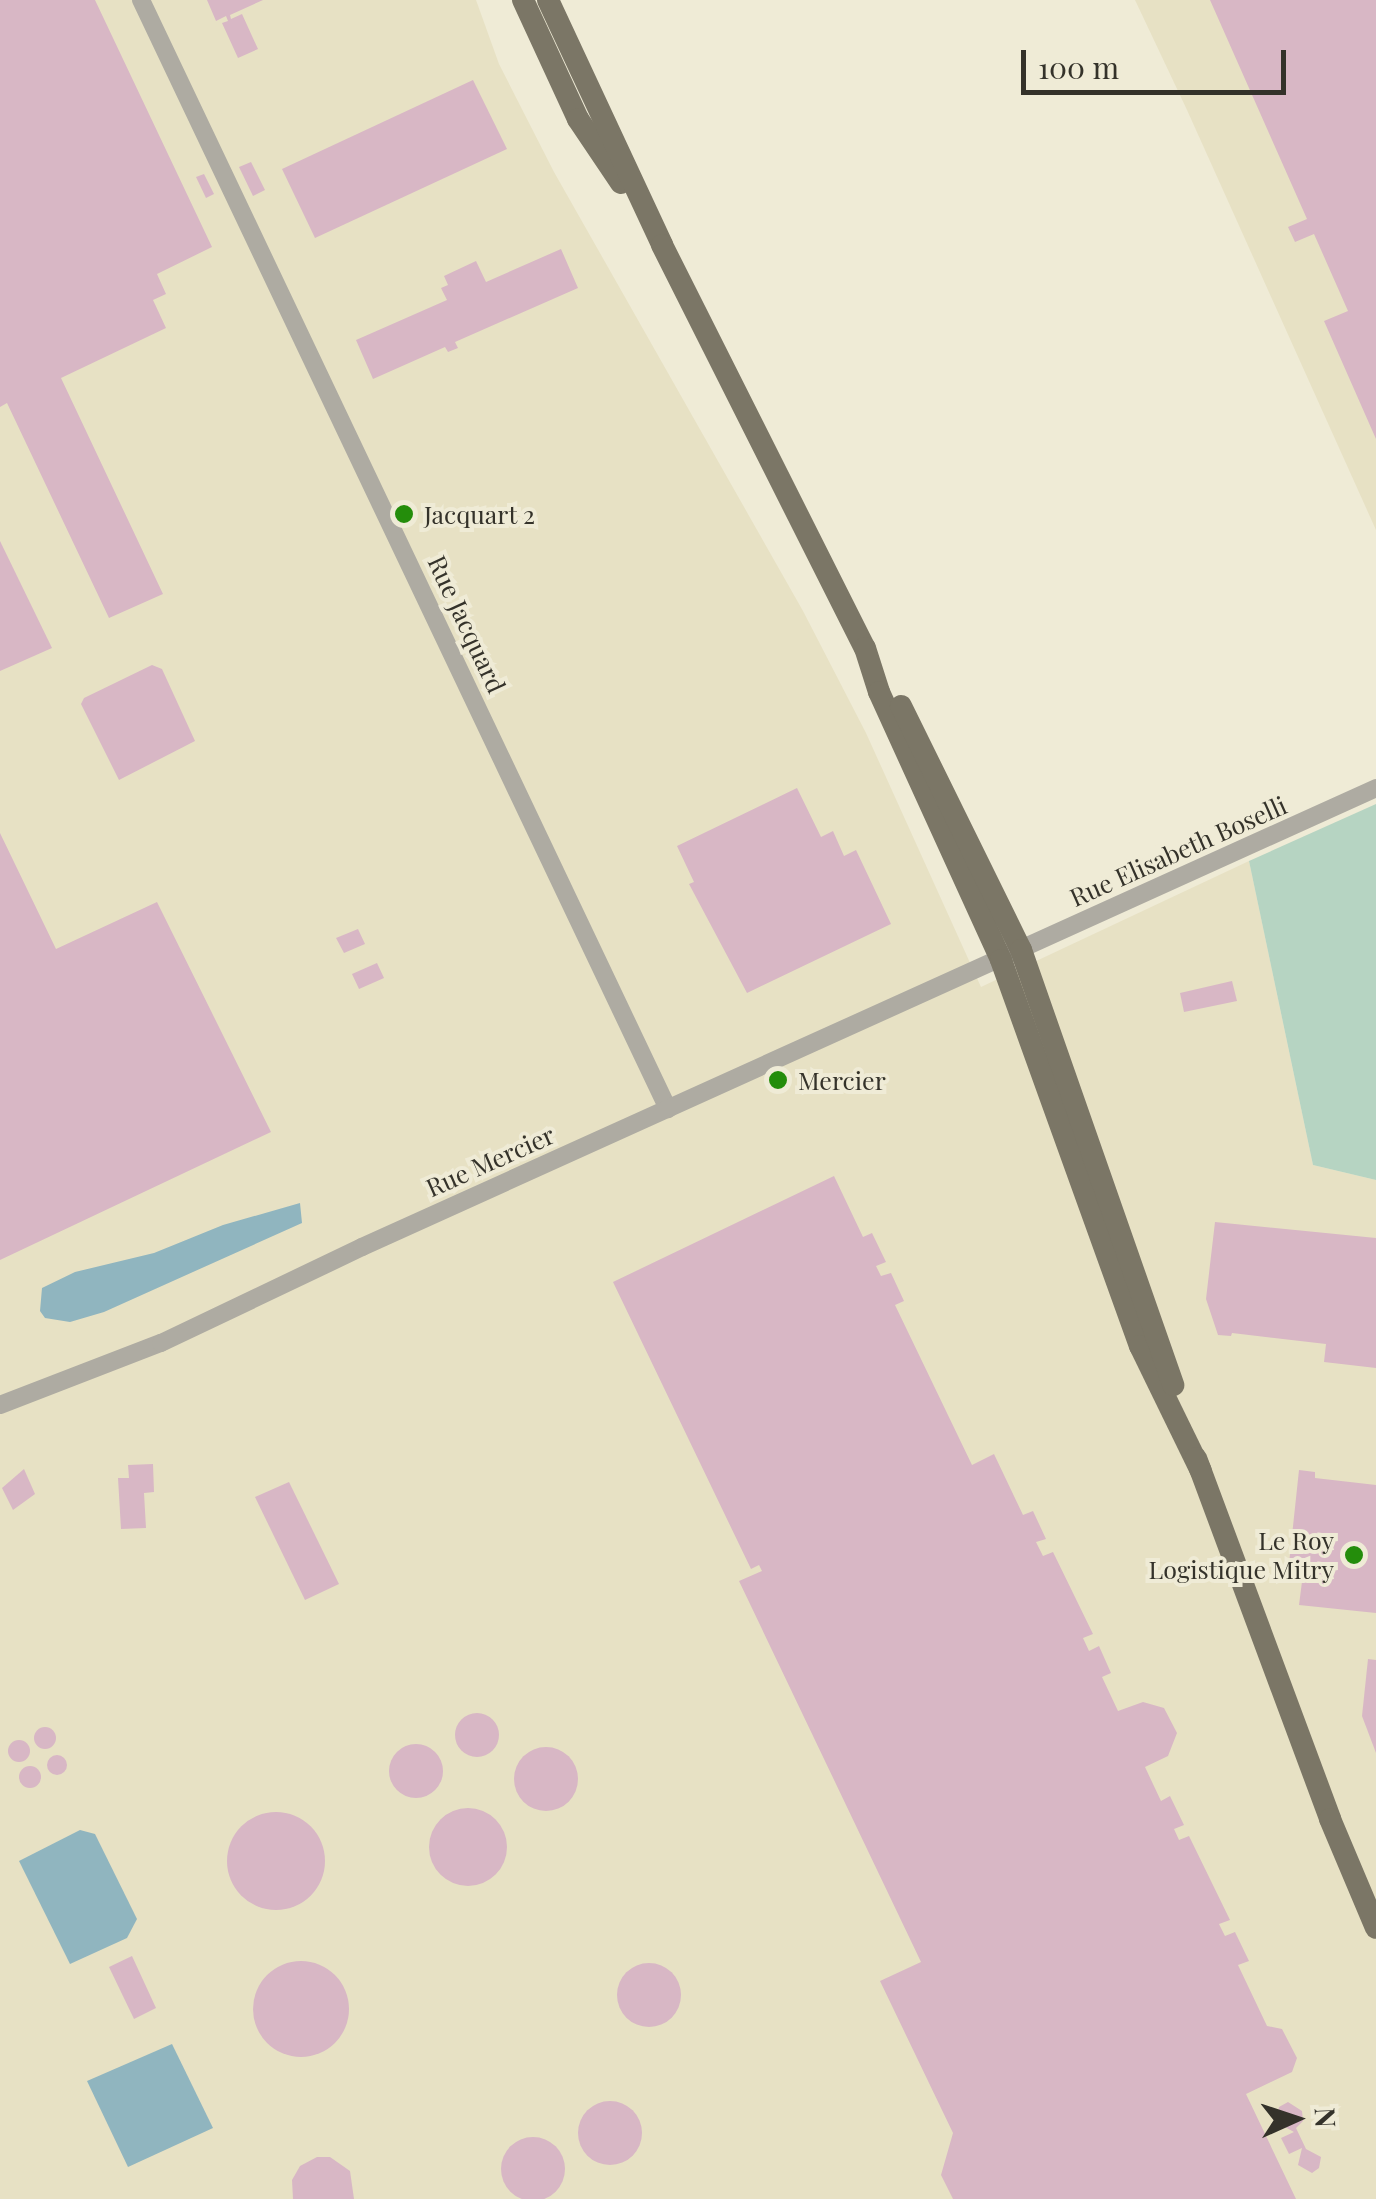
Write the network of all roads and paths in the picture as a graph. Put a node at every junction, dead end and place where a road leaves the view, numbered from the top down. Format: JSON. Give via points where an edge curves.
{"nodes":[{"id":1,"x":141,"y":0,"type":"edge"},
{"id":2,"x":524,"y":0,"type":"edge"},
{"id":3,"x":548,"y":0,"type":"edge"},
{"id":4,"x":662,"y":244,"type":"junction"},
{"id":5,"x":1376,"y":788,"type":"edge"},
{"id":6,"x":1011,"y":955,"type":"junction"},
{"id":7,"x":668,"y":1109,"type":"junction"},
{"id":8,"x":0,"y":1405,"type":"edge"},
{"id":9,"x":1376,"y":1928,"type":"edge"}],
"edges":[{"from":1,"to":7,"type":"street","name":"Rue Jacquard"},
{"from":2,"to":4,"type":"main road","via":[[578,120]]},
{"from":3,"to":4,"type":"main road"},
{"from":4,"to":6,"type":"main road","via":[[865,648],[922,744]]},
{"from":5,"to":6,"type":"street","name":"Rue Elisabeth Boselli"},
{"from":6,"to":7,"type":"street","name":"Rue Mercier"},
{"from":6,"to":9,"type":"main road","via":[[1122,1231],[1201,1472]]},
{"from":7,"to":8,"type":"street","name":"Rue Mercier","via":[[161,1342]]}]}
